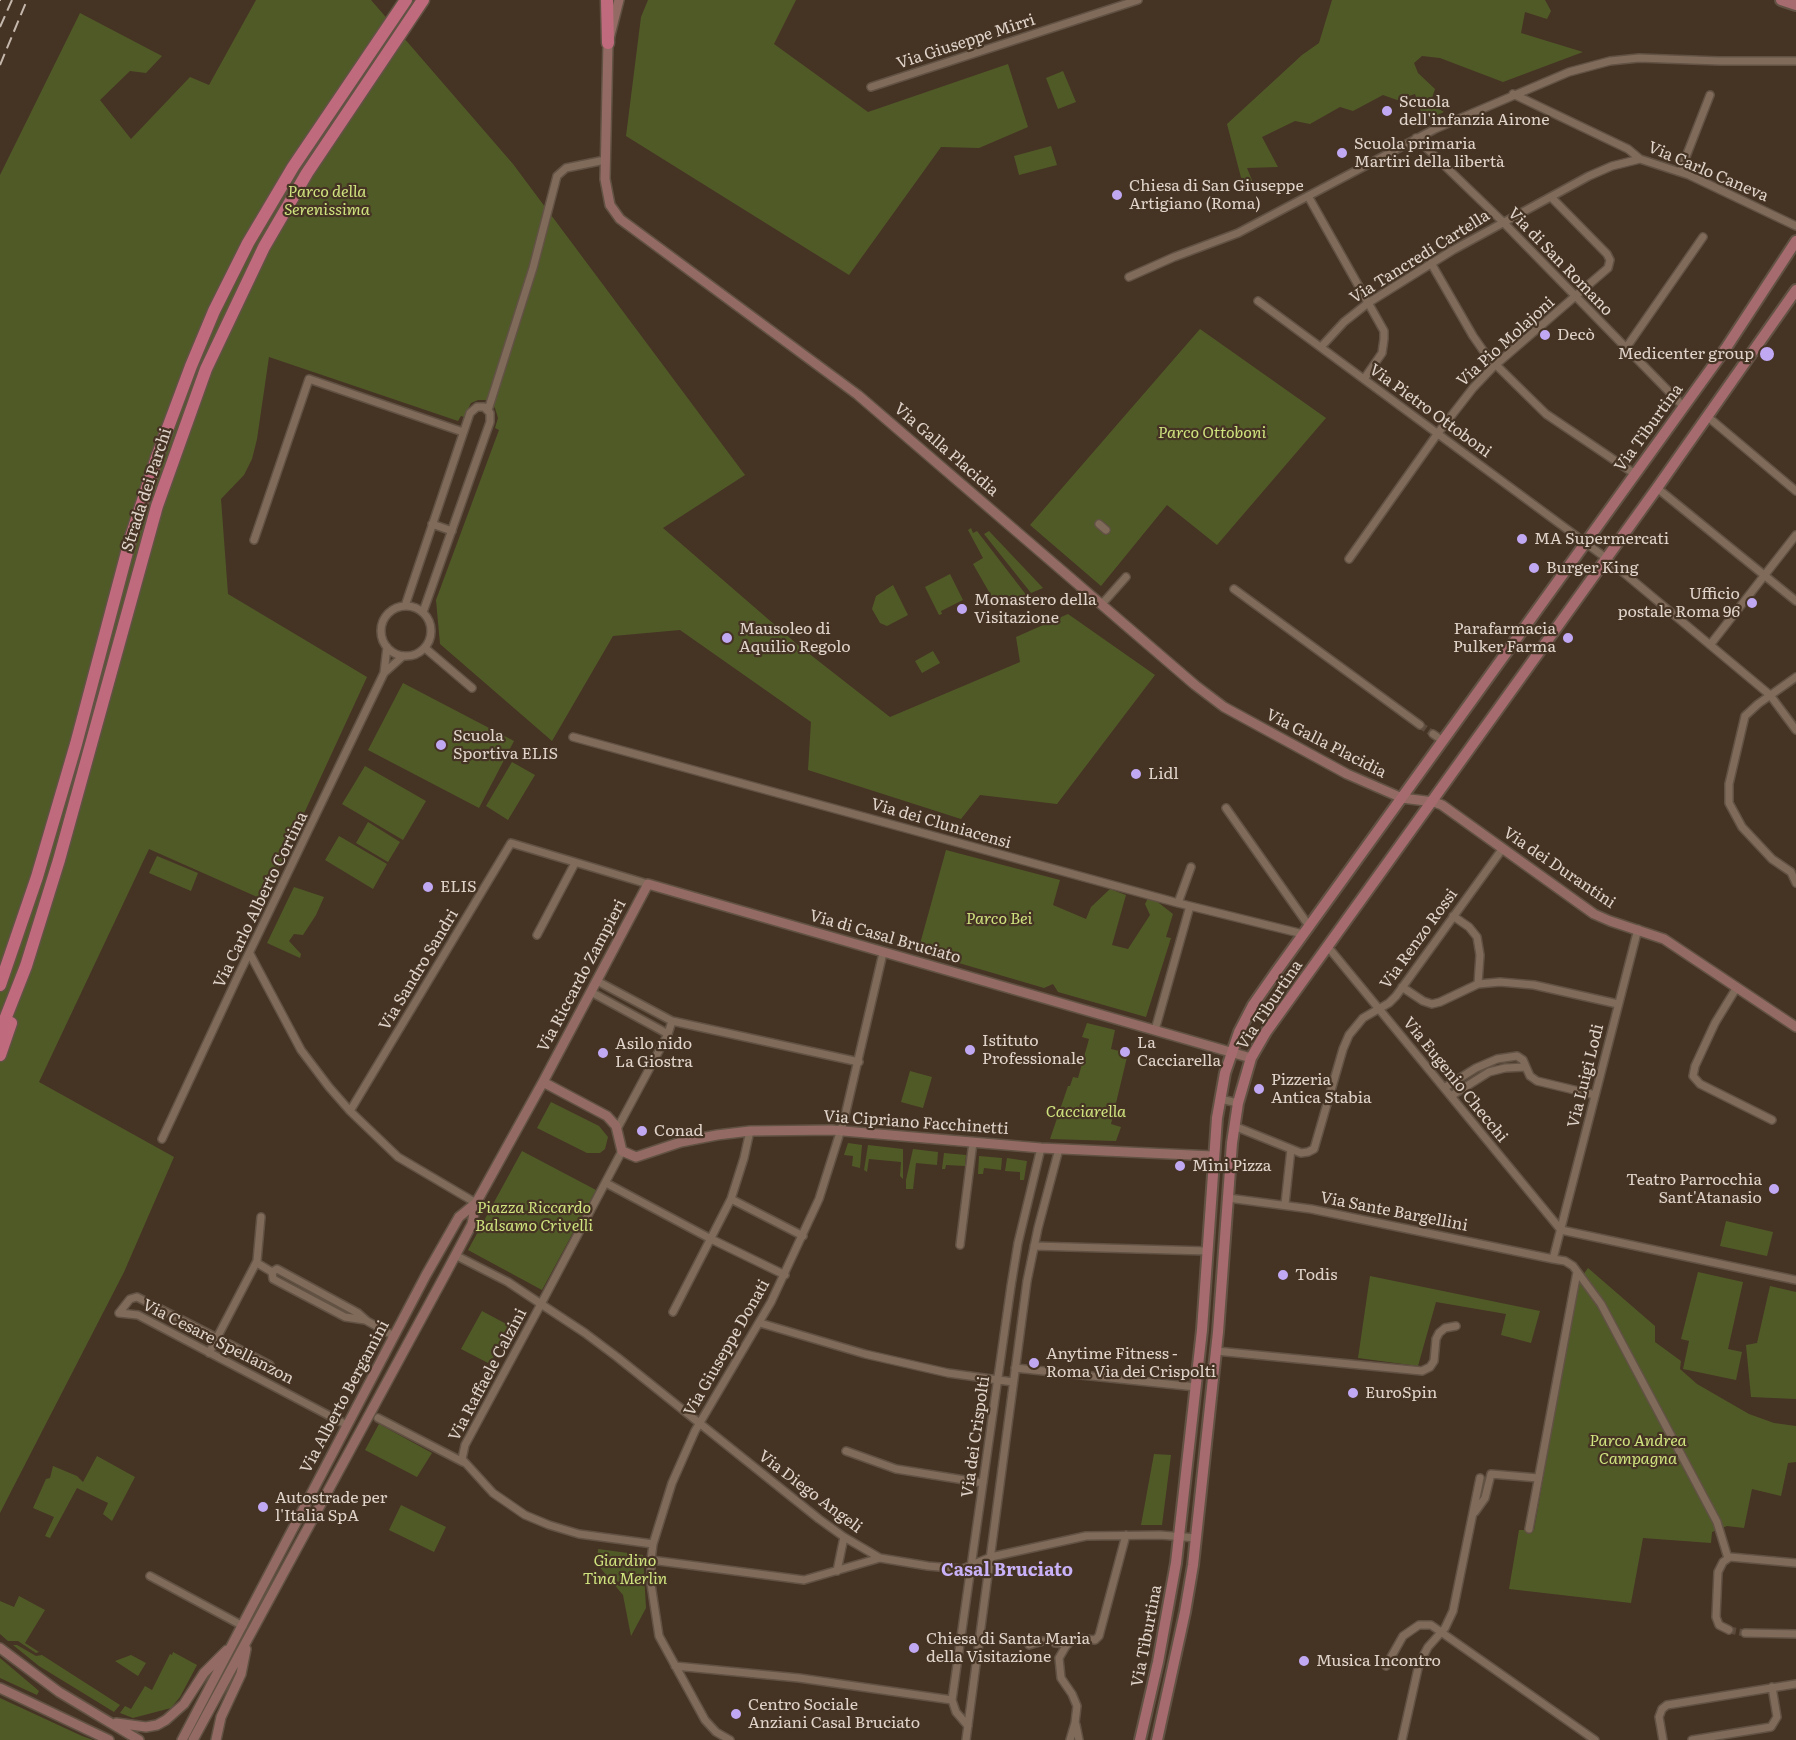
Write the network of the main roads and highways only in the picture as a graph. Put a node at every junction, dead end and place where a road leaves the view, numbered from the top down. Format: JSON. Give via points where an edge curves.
{"nodes":[{"id":1,"x":406,"y":0,"type":"edge"},
{"id":2,"x":423,"y":0,"type":"edge"},
{"id":3,"x":607,"y":0,"type":"edge"},
{"id":4,"x":1781,"y":0,"type":"edge"},
{"id":5,"x":1796,"y":5,"type":"edge"},
{"id":6,"x":608,"y":43,"type":"road end"},
{"id":7,"x":1796,"y":241,"type":"edge"},
{"id":8,"x":1796,"y":291,"type":"edge"},
{"id":9,"x":26,"y":966,"type":"junction"},
{"id":10,"x":0,"y":985,"type":"edge"},
{"id":11,"x":0,"y":1032,"type":"edge"},
{"id":12,"x":0,"y":1056,"type":"edge"},
{"id":13,"x":1140,"y":1740,"type":"edge"},
{"id":14,"x":1157,"y":1740,"type":"edge"}],
"edges":[{"from":1,"to":10,"type":"highway","name":"Strada dei Parchi","via":[[293,167],[248,243],[191,366],[131,537],[76,744]]},
{"from":2,"to":9,"type":"highway","name":"Strada dei Parchi","via":[[307,173],[264,247],[206,369],[157,506]]},
{"from":3,"to":6,"type":"highway"},
{"from":4,"to":5,"type":"main road"},
{"from":7,"to":13,"type":"main road","name":"Via Tiburtina","via":[[1746,318],[1253,1005],[1239,1032],[1220,1099],[1213,1156],[1202,1330],[1179,1537]]},
{"from":8,"to":14,"type":"main road","name":"Via Tiburtina","via":[[1251,1058],[1234,1126],[1196,1538],[1185,1612]]},
{"from":9,"to":11,"type":"highway","name":"Strada dei Parchi"},
{"from":9,"to":12,"type":"highway"}]}
